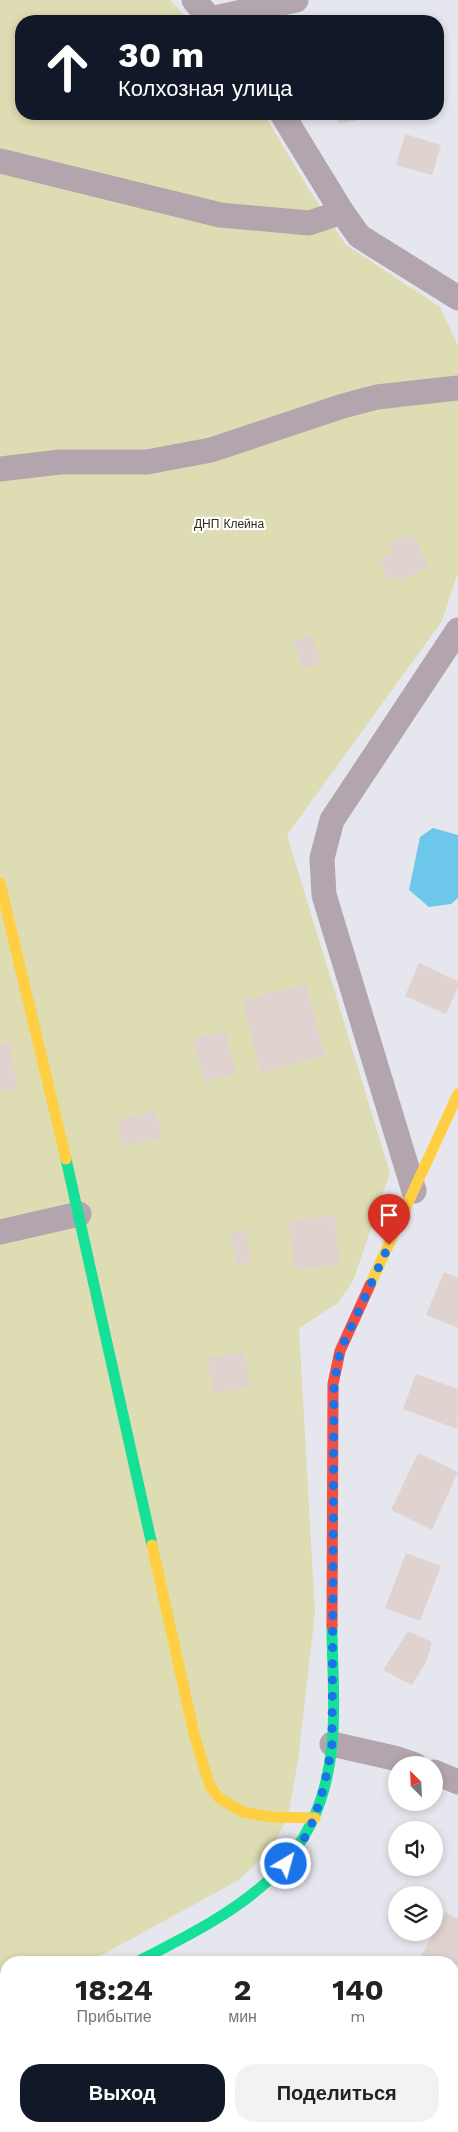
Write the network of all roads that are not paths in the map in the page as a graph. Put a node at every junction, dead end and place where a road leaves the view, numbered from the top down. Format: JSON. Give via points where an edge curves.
{"nodes":[{"id":1,"x":194,"y":0,"type":"edge"},
{"id":2,"x":296,"y":0,"type":"edge"},
{"id":3,"x":207,"y":15,"type":"edge"},
{"id":4,"x":232,"y":15,"type":"edge"},
{"id":5,"x":286,"y":120,"type":"edge"},
{"id":6,"x":0,"y":161,"type":"edge"},
{"id":7,"x":342,"y":212,"type":"junction"},
{"id":8,"x":458,"y":298,"type":"edge"},
{"id":9,"x":458,"y":388,"type":"edge"},
{"id":10,"x":0,"y":470,"type":"edge"},
{"id":11,"x":458,"y":630,"type":"edge"},
{"id":12,"x":0,"y":883,"type":"edge"},
{"id":13,"x":458,"y":1094,"type":"edge"},
{"id":14,"x":414,"y":1192,"type":"junction"},
{"id":15,"x":79,"y":1214,"type":"junction"},
{"id":16,"x":0,"y":1232,"type":"edge"},
{"id":17,"x":332,"y":1744,"type":"junction"},
{"id":18,"x":388,"y":1757,"type":"edge"},
{"id":19,"x":443,"y":1776,"type":"edge"},
{"id":20,"x":458,"y":1782,"type":"edge"},
{"id":21,"x":315,"y":1818,"type":"junction"},
{"id":22,"x":149,"y":1956,"type":"edge"}],
"edges":[{"from":1,"to":3,"type":"street"},
{"from":2,"to":4,"type":"street"},
{"from":5,"to":7,"type":"street"},
{"from":6,"to":7,"type":"street","via":[[220,215],[309,223]]},
{"from":7,"to":8,"type":"street","via":[[359,236]]},
{"from":9,"to":10,"type":"street","via":[[377,397],[211,450],[147,462],[60,462]]},
{"from":11,"to":14,"type":"street","via":[[332,820],[322,858],[324,895]]},
{"from":12,"to":15,"type":"street"},
{"from":13,"to":14,"type":"street"},
{"from":14,"to":17,"type":"street","via":[[340,1351],[334,1384]]},
{"from":15,"to":16,"type":"street"},
{"from":15,"to":21,"type":"street","via":[[192,1728],[210,1786],[227,1805],[257,1816]]},
{"from":17,"to":18,"type":"street"},
{"from":17,"to":21,"type":"street"},
{"from":19,"to":20,"type":"street"},
{"from":21,"to":22,"type":"street","via":[[295,1854],[267,1884],[208,1925]]}]}
